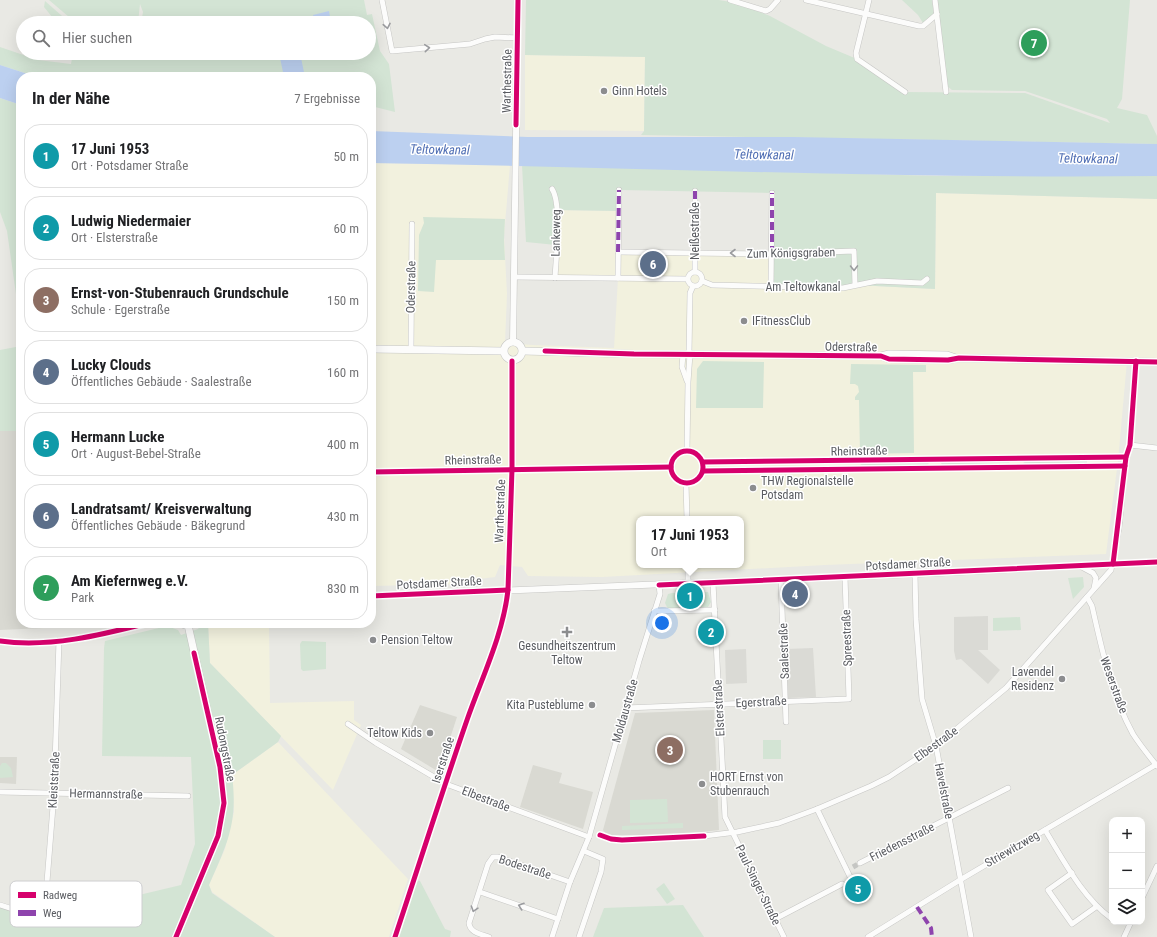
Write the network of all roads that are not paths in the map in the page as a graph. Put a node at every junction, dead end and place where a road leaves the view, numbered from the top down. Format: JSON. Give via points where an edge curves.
{"nodes":[{"id":1,"x":382,"y":0,"type":"edge"},
{"id":2,"x":518,"y":0,"type":"edge"},
{"id":3,"x":730,"y":0,"type":"edge"},
{"id":4,"x":778,"y":0,"type":"edge"},
{"id":5,"x":806,"y":0,"type":"edge"},
{"id":6,"x":869,"y":0,"type":"edge"},
{"id":7,"x":935,"y":0,"type":"edge"},
{"id":8,"x":864,"y":13,"type":"junction"},
{"id":9,"x":937,"y":14,"type":"junction"},
{"id":10,"x":518,"y":38,"type":"junction"},
{"id":11,"x":905,"y":92,"type":"dead end"},
{"id":12,"x":946,"y":92,"type":"dead end"},
{"id":13,"x":552,"y":189,"type":"dead end"},
{"id":14,"x":620,"y":190,"type":"dead end"},
{"id":15,"x":695,"y":191,"type":"dead end"},
{"id":16,"x":772,"y":193,"type":"dead end"},
{"id":17,"x":412,"y":224,"type":"dead end"},
{"id":18,"x":618,"y":252,"type":"junction"},
{"id":19,"x":695,"y":253,"type":"junction"},
{"id":20,"x":772,"y":254,"type":"junction"},
{"id":21,"x":695,"y":272,"type":"junction"},
{"id":22,"x":515,"y":277,"type":"junction"},
{"id":23,"x":555,"y":278,"type":"junction"},
{"id":24,"x":618,"y":278,"type":"junction"},
{"id":25,"x":687,"y":279,"type":"junction"},
{"id":26,"x":927,"y":279,"type":"dead end"},
{"id":27,"x":702,"y":281,"type":"junction"},
{"id":28,"x":855,"y":285,"type":"junction"},
{"id":29,"x":693,"y":286,"type":"junction"},
{"id":30,"x":771,"y":287,"type":"junction"},
{"id":31,"x":513,"y":342,"type":"junction"},
{"id":32,"x":376,"y":349,"type":"edge"},
{"id":33,"x":411,"y":350,"type":"junction"},
{"id":34,"x":503,"y":351,"type":"junction"},
{"id":35,"x":522,"y":351,"type":"junction"},
{"id":36,"x":687,"y":354,"type":"junction"},
{"id":37,"x":512,"y":361,"type":"junction"},
{"id":38,"x":1136,"y":361,"type":"junction"},
{"id":39,"x":1157,"y":362,"type":"edge"},
{"id":40,"x":1130,"y":445,"type":"junction"},
{"id":41,"x":1157,"y":448,"type":"edge"},
{"id":42,"x":687,"y":451,"type":"junction"},
{"id":43,"x":1126,"y":457,"type":"junction"},
{"id":44,"x":1090,"y":458,"type":"junction"},
{"id":45,"x":1016,"y":459,"type":"junction"},
{"id":46,"x":935,"y":460,"type":"junction"},
{"id":47,"x":852,"y":461,"type":"junction"},
{"id":48,"x":703,"y":462,"type":"junction"},
{"id":49,"x":770,"y":462,"type":"junction"},
{"id":50,"x":1125,"y":466,"type":"junction"},
{"id":51,"x":671,"y":467,"type":"junction"},
{"id":52,"x":1090,"y":467,"type":"junction"},
{"id":53,"x":935,"y":468,"type":"junction"},
{"id":54,"x":1016,"y":468,"type":"junction"},
{"id":55,"x":852,"y":469,"type":"junction"},
{"id":56,"x":512,"y":470,"type":"junction"},
{"id":57,"x":770,"y":470,"type":"junction"},
{"id":58,"x":703,"y":471,"type":"junction"},
{"id":59,"x":376,"y":472,"type":"edge"},
{"id":60,"x":686,"y":483,"type":"junction"},
{"id":61,"x":687,"y":516,"type":"edge"},
{"id":62,"x":1157,"y":562,"type":"edge"},
{"id":63,"x":1113,"y":564,"type":"junction"},
{"id":64,"x":1080,"y":566,"type":"junction"},
{"id":65,"x":688,"y":568,"type":"edge"},
{"id":66,"x":915,"y":574,"type":"junction"},
{"id":67,"x":845,"y":577,"type":"junction"},
{"id":68,"x":781,"y":580,"type":"junction"},
{"id":69,"x":713,"y":583,"type":"junction"},
{"id":70,"x":688,"y":584,"type":"junction"},
{"id":71,"x":659,"y":585,"type":"junction"},
{"id":72,"x":508,"y":590,"type":"junction"},
{"id":73,"x":1093,"y":591,"type":"junction"},
{"id":74,"x":376,"y":596,"type":"edge"},
{"id":75,"x":1087,"y":597,"type":"junction"},
{"id":76,"x":715,"y":610,"type":"junction"},
{"id":77,"x":654,"y":611,"type":"junction"},
{"id":78,"x":127,"y":628,"type":"edge"},
{"id":79,"x":191,"y":628,"type":"edge"},
{"id":80,"x":59,"y":640,"type":"junction"},
{"id":81,"x":0,"y":641,"type":"edge"},
{"id":82,"x":849,"y":699,"type":"joint"},
{"id":83,"x":785,"y":701,"type":"junction"},
{"id":84,"x":719,"y":704,"type":"junction"},
{"id":85,"x":625,"y":708,"type":"junction"},
{"id":86,"x":786,"y":722,"type":"dead end"},
{"id":87,"x":348,"y":724,"type":"dead end"},
{"id":88,"x":936,"y":746,"type":"junction"},
{"id":89,"x":1156,"y":765,"type":"edge"},
{"id":90,"x":446,"y":784,"type":"junction"},
{"id":91,"x":1008,"y":788,"type":"dead end"},
{"id":92,"x":0,"y":792,"type":"edge"},
{"id":93,"x":54,"y":794,"type":"junction"},
{"id":94,"x":188,"y":796,"type":"dead end"},
{"id":95,"x":818,"y":809,"type":"junction"},
{"id":96,"x":949,"y":818,"type":"junction"},
{"id":97,"x":1045,"y":830,"type":"junction"},
{"id":98,"x":732,"y":832,"type":"junction"},
{"id":99,"x":704,"y":836,"type":"dead end"},
{"id":100,"x":589,"y":837,"type":"junction"},
{"id":101,"x":584,"y":851,"type":"junction"},
{"id":102,"x":860,"y":863,"type":"tunnel mouth"},
{"id":103,"x":1157,"y":866,"type":"edge"},
{"id":104,"x":853,"y":867,"type":"tunnel mouth"},
{"id":105,"x":846,"y":870,"type":"junction"},
{"id":106,"x":1072,"y":873,"type":"junction"},
{"id":107,"x":960,"y":880,"type":"junction"},
{"id":108,"x":47,"y":881,"type":"edge"},
{"id":109,"x":570,"y":882,"type":"junction"},
{"id":110,"x":842,"y":884,"type":"dead end"},
{"id":111,"x":854,"y":887,"type":"dead end"},
{"id":112,"x":480,"y":892,"type":"junction"},
{"id":113,"x":1145,"y":892,"type":"edge"},
{"id":114,"x":0,"y":905,"type":"edge"},
{"id":115,"x":1096,"y":907,"type":"junction"},
{"id":116,"x":10,"y":908,"type":"edge"},
{"id":117,"x":1109,"y":917,"type":"edge"},
{"id":118,"x":558,"y":919,"type":"junction"},
{"id":119,"x":775,"y":919,"type":"junction"},
{"id":120,"x":1130,"y":925,"type":"edge"},
{"id":121,"x":176,"y":937,"type":"edge"},
{"id":122,"x":395,"y":937,"type":"edge"},
{"id":123,"x":489,"y":937,"type":"edge"},
{"id":124,"x":552,"y":937,"type":"edge"},
{"id":125,"x":579,"y":937,"type":"edge"},
{"id":126,"x":784,"y":937,"type":"edge"},
{"id":127,"x":868,"y":937,"type":"edge"},
{"id":128,"x":971,"y":937,"type":"edge"},
{"id":129,"x":1124,"y":937,"type":"edge"}],
"edges":[{"from":1,"to":10,"type":"street","one_way":true,"via":[[392,51],[463,45],[485,38]]},
{"from":2,"to":10,"type":"street","name":"Warthestraße"},
{"from":3,"to":4,"type":"street","via":[[766,11]]},
{"from":5,"to":8,"type":"street"},
{"from":6,"to":8,"type":"street"},
{"from":7,"to":9,"type":"street"},
{"from":8,"to":9,"type":"street","via":[[919,26],[923,26]]},
{"from":8,"to":11,"type":"street","via":[[857,59]]},
{"from":9,"to":12,"type":"street"},
{"from":10,"to":22,"type":"street","name":"Warthestraße"},
{"from":13,"to":23,"type":"street","name":"Lankeweg","via":[[557,210]]},
{"from":14,"to":18,"type":"street"},
{"from":15,"to":19,"type":"street","name":"Neißestraße"},
{"from":16,"to":20,"type":"street"},
{"from":17,"to":33,"type":"street","name":"Oderstraße"},
{"from":18,"to":19,"type":"street","name":"Zum Königsgraben"},
{"from":18,"to":24,"type":"street"},
{"from":20,"to":19,"type":"street","name":"Zum Königsgraben","one_way":true},
{"from":19,"to":21,"type":"street","name":"Neißestraße"},
{"from":20,"to":28,"type":"street","name":"Zum Königsgraben","one_way":true,"via":[[854,251]]},
{"from":20,"to":30,"type":"street"},
{"from":21,"to":25,"type":"street","via":[[690,273]]},
{"from":21,"to":27,"type":"street","via":[[701,274]]},
{"from":22,"to":23,"type":"street"},
{"from":22,"to":31,"type":"street"},
{"from":23,"to":24,"type":"street"},
{"from":24,"to":25,"type":"street"},
{"from":25,"to":29,"type":"street"},
{"from":26,"to":28,"type":"street","name":"Am Teltowkanal","via":[[922,283],[877,281]]},
{"from":27,"to":29,"type":"street","via":[[699,285]]},
{"from":27,"to":30,"type":"street","name":"Am Teltowkanal","via":[[712,285]]},
{"from":28,"to":30,"type":"street","name":"Am Teltowkanal","via":[[844,288]]},
{"from":29,"to":36,"type":"street","via":[[690,293]]},
{"from":31,"to":34,"type":"main road","via":[[508,343]]},
{"from":31,"to":35,"type":"main road","via":[[519,344]]},
{"from":32,"to":33,"type":"main road"},
{"from":33,"to":34,"type":"main road"},
{"from":34,"to":37,"type":"main road"},
{"from":35,"to":36,"type":"main road","name":"Oderstraße"},
{"from":35,"to":37,"type":"main road","via":[[520,357]]},
{"from":36,"to":38,"type":"main road","name":"Oderstraße","via":[[881,356],[896,360],[957,358]]},
{"from":36,"to":42,"type":"street","via":[[682,367],[688,382]]},
{"from":37,"to":56,"type":"street","name":"Warthestraße"},
{"from":38,"to":39,"type":"main road","name":"Oderstraße"},
{"from":38,"to":40,"type":"street"},
{"from":40,"to":41,"type":"street"},
{"from":40,"to":43,"type":"street"},
{"from":42,"to":48,"type":"street","via":[[695,453]]},
{"from":42,"to":51,"type":"street","via":[[676,456]]},
{"from":43,"to":44,"type":"street","name":"Rheinstraße"},
{"from":43,"to":50,"type":"street"},
{"from":44,"to":45,"type":"street","name":"Rheinstraße"},
{"from":44,"to":52,"type":"street"},
{"from":45,"to":46,"type":"street","name":"Rheinstraße"},
{"from":45,"to":54,"type":"street"},
{"from":46,"to":47,"type":"street","name":"Rheinstraße"},
{"from":46,"to":53,"type":"street"},
{"from":47,"to":49,"type":"street","name":"Rheinstraße"},
{"from":47,"to":55,"type":"street","name":"Rheinstraße"},
{"from":48,"to":49,"type":"street","name":"Rheinstraße"},
{"from":48,"to":58,"type":"street"},
{"from":49,"to":57,"type":"street"},
{"from":50,"to":52,"type":"street","name":"Rheinstraße"},
{"from":50,"to":63,"type":"street"},
{"from":51,"to":56,"type":"street","name":"Rheinstraße"},
{"from":51,"to":60,"type":"street","via":[[674,477]]},
{"from":52,"to":54,"type":"street","name":"Rheinstraße"},
{"from":53,"to":54,"type":"street","name":"Rheinstraße"},
{"from":53,"to":55,"type":"street","name":"Rheinstraße"},
{"from":55,"to":57,"type":"street","name":"Rheinstraße"},
{"from":56,"to":59,"type":"street","name":"Rheinstraße"},
{"from":56,"to":72,"type":"street","name":"Warthestraße"},
{"from":57,"to":58,"type":"street","name":"Rheinstraße"},
{"from":58,"to":60,"type":"street","via":[[699,479]]},
{"from":60,"to":61,"type":"street"},
{"from":62,"to":63,"type":"street","name":"Potsdamer Straße"},
{"from":63,"to":64,"type":"street","name":"Potsdamer Straße"},
{"from":63,"to":73,"type":"street","name":"Elbestraße","via":[[1110,573]]},
{"from":64,"to":66,"type":"street","name":"Potsdamer Straße"},
{"from":64,"to":73,"type":"street","via":[[1093,573],[1096,578]]},
{"from":65,"to":70,"type":"street"},
{"from":66,"to":67,"type":"street","name":"Potsdamer Straße"},
{"from":66,"to":88,"type":"street","name":"Havelstraße","via":[[922,699]]},
{"from":67,"to":68,"type":"street","name":"Potsdamer Straße"},
{"from":67,"to":82,"type":"street","name":"Spreestraße"},
{"from":68,"to":69,"type":"street","name":"Potsdamer Straße"},
{"from":68,"to":83,"type":"street","name":"Saalestraße"},
{"from":69,"to":70,"type":"street","name":"Potsdamer Straße"},
{"from":69,"to":76,"type":"street","name":"Elsterstraße"},
{"from":70,"to":71,"type":"street","name":"Potsdamer Straße"},
{"from":71,"to":72,"type":"street","name":"Potsdamer Straße"},
{"from":71,"to":77,"type":"street","name":"Moldaustraße","via":[[660,594]]},
{"from":72,"to":74,"type":"street","name":"Potsdamer Straße"},
{"from":72,"to":90,"type":"street","name":"Iserstraße","via":[[497,639],[480,681]]},
{"from":73,"to":75,"type":"street","name":"Elbestraße"},
{"from":75,"to":88,"type":"street","name":"Elbestraße","via":[[1006,688]]},
{"from":75,"to":89,"type":"street","name":"Weserstraße","via":[[1092,606],[1116,698],[1134,735]]},
{"from":76,"to":77,"type":"street"},
{"from":76,"to":84,"type":"street","name":"Elsterstraße"},
{"from":77,"to":85,"type":"street","name":"Moldaustraße"},
{"from":78,"to":80,"type":"street"},
{"from":79,"to":121,"type":"main road","name":"Rudongstraße","via":[[220,767],[224,803],[218,836]]},
{"from":80,"to":81,"type":"street"},
{"from":80,"to":93,"type":"street","name":"Kleiststraße"},
{"from":82,"to":83,"type":"street","name":"Egerstraße"},
{"from":83,"to":84,"type":"street","name":"Egerstraße"},
{"from":83,"to":86,"type":"street","name":"Saalestraße"},
{"from":84,"to":85,"type":"street","name":"Egerstraße"},
{"from":84,"to":98,"type":"street","name":"Elsterstraße","via":[[725,817]]},
{"from":85,"to":100,"type":"street","name":"Moldaustraße"},
{"from":87,"to":90,"type":"street","name":"Elbestraße"},
{"from":88,"to":95,"type":"street","name":"Elbestraße","via":[[883,780]]},
{"from":88,"to":96,"type":"street","name":"Havelstraße"},
{"from":89,"to":97,"type":"street","name":"Striewitzweg"},
{"from":90,"to":100,"type":"street","name":"Elbestraße"},
{"from":90,"to":122,"type":"street","name":"Iserstraße"},
{"from":91,"to":96,"type":"street","name":"Friedensstraße"},
{"from":92,"to":93,"type":"street","name":"Hermannstraße"},
{"from":93,"to":94,"type":"street","name":"Hermannstraße"},
{"from":93,"to":108,"type":"street","name":"Kleiststraße"},
{"from":95,"to":98,"type":"street","name":"Elbestraße","via":[[779,823]]},
{"from":95,"to":105,"type":"street"},
{"from":96,"to":102,"type":"street","name":"Friedensstraße"},
{"from":96,"to":107,"type":"street","name":"Havelstraße"},
{"from":97,"to":106,"type":"street"},
{"from":97,"to":107,"type":"street","name":"Striewitzweg"},
{"from":98,"to":99,"type":"street","name":"Elbestraße"},
{"from":98,"to":119,"type":"street","name":"Paul-Singer-Straße"},
{"from":100,"to":101,"type":"street"},
{"from":101,"to":109,"type":"street"},
{"from":101,"to":125,"type":"street","via":[[603,859]]},
{"from":103,"to":113,"type":"street"},
{"from":104,"to":105,"type":"street"},
{"from":105,"to":111,"type":"street"},
{"from":106,"to":115,"type":"street"},
{"from":106,"to":115,"type":"street","via":[[1048,890],[1072,924]]},
{"from":107,"to":127,"type":"street","name":"Striewitzweg"},
{"from":107,"to":128,"type":"street","name":"Havelstraße"},
{"from":109,"to":112,"type":"street","name":"Bodestraße","via":[[498,857],[493,858],[488,864]]},
{"from":109,"to":118,"type":"street"},
{"from":110,"to":119,"type":"street"},
{"from":118,"to":112,"type":"street","one_way":true},
{"from":112,"to":123,"type":"street","name":"Bodestraße","one_way":true,"via":[[469,925],[473,931]]},
{"from":114,"to":116,"type":"street","name":"Kleiststraße"},
{"from":115,"to":117,"type":"street"},
{"from":118,"to":124,"type":"street"},
{"from":119,"to":126,"type":"street","name":"Paul-Singer-Straße"},
{"from":120,"to":129,"type":"street"}]}
